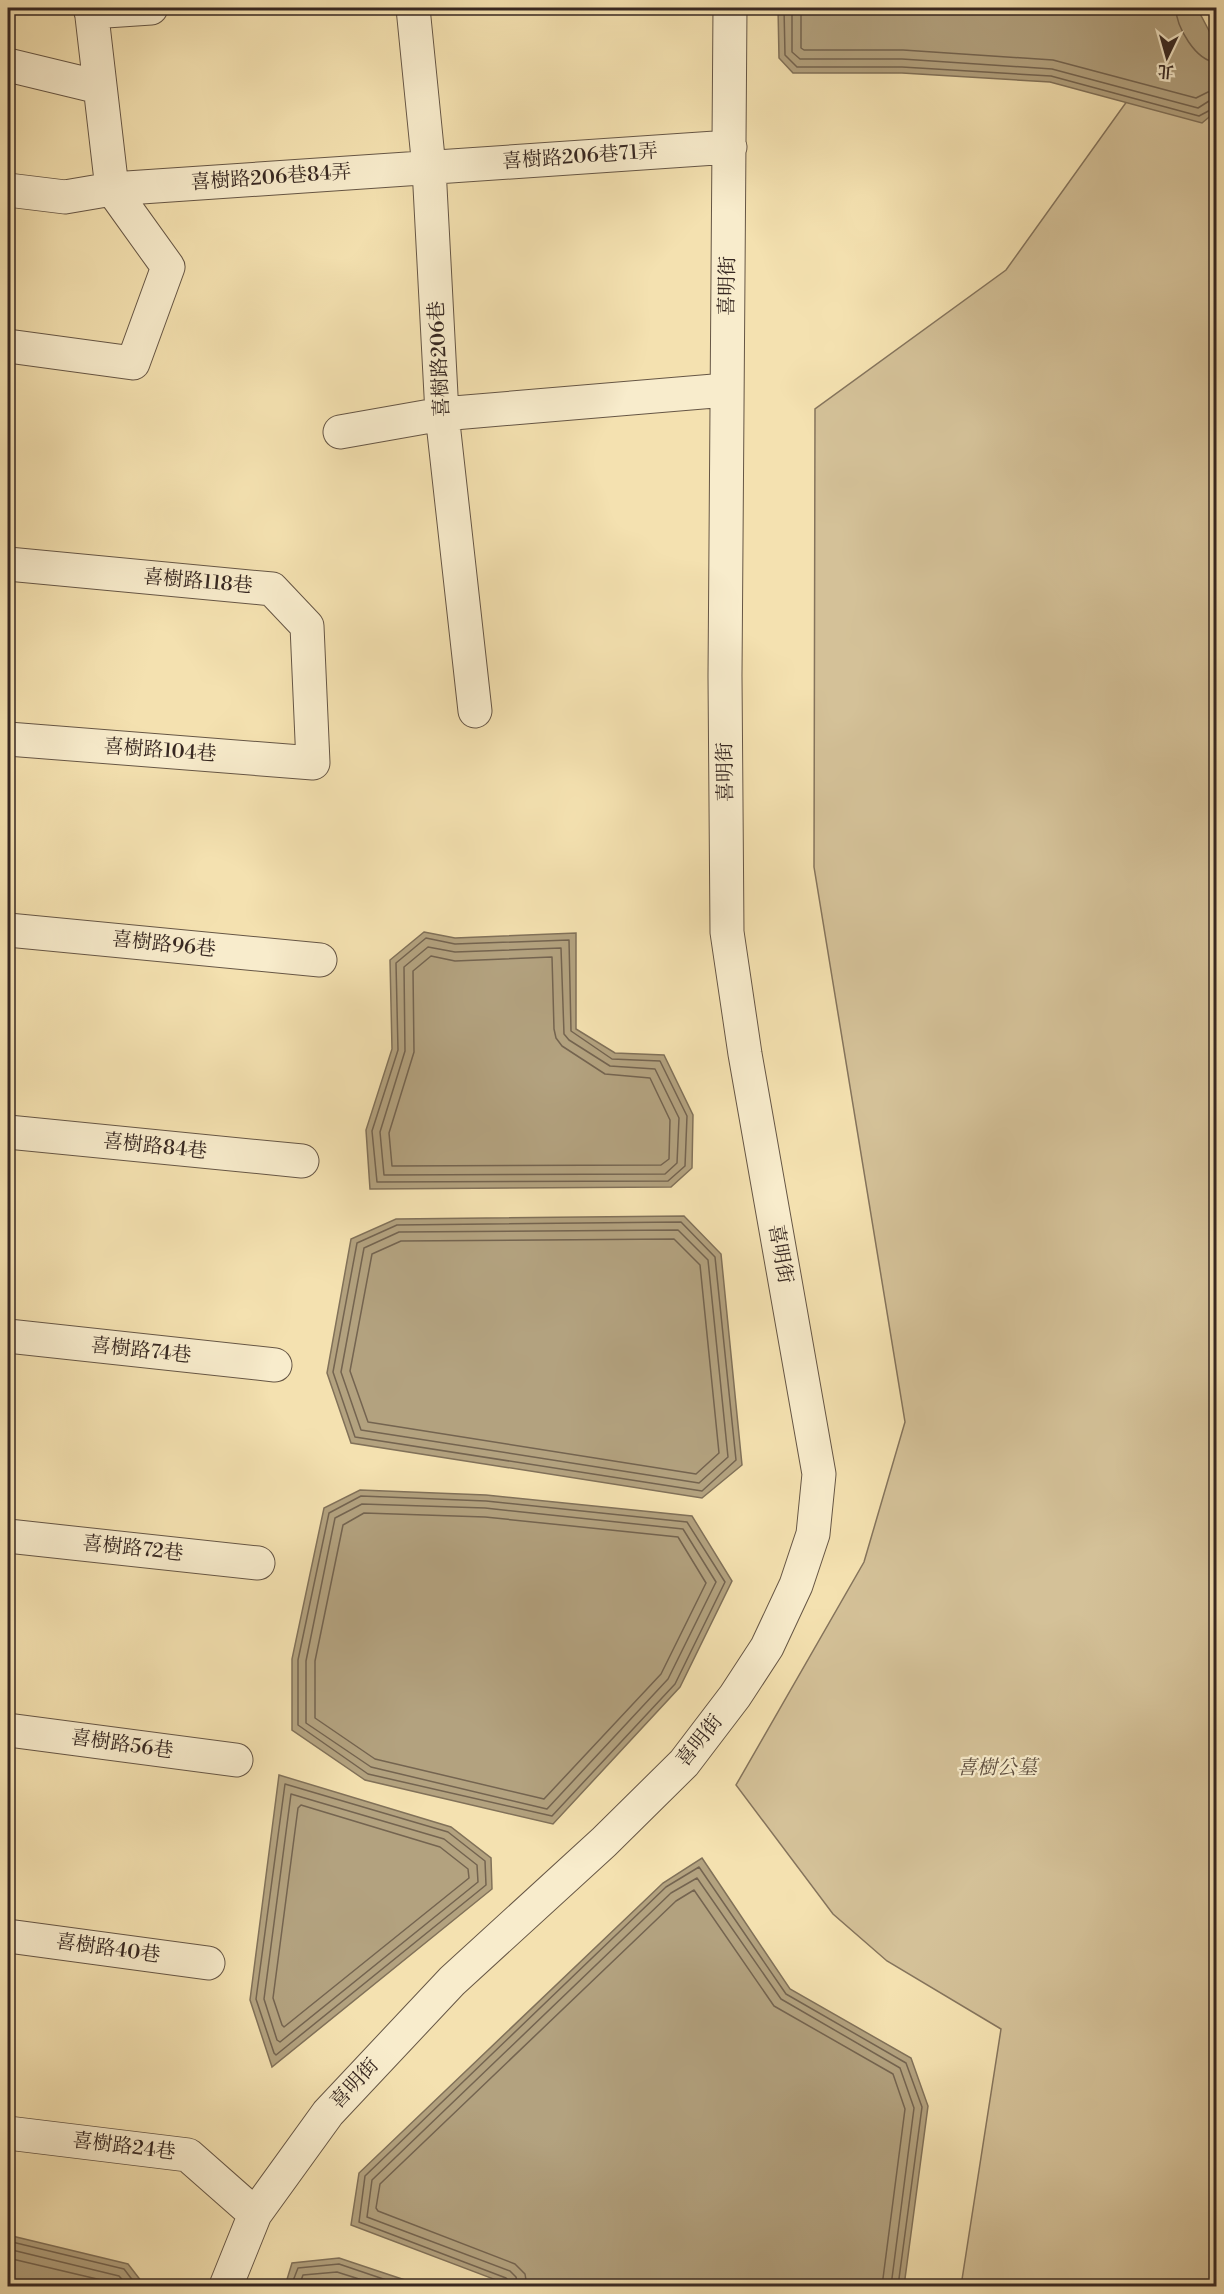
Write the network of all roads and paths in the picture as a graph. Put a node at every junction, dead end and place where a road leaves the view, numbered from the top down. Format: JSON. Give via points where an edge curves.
{"nodes":[{"id":1,"x":151,"y":8,"type":"edge"},
{"id":2,"x":413,"y":8,"type":"edge"},
{"id":3,"x":730,"y":8,"type":"edge"},
{"id":4,"x":91,"y":10,"type":"edge"},
{"id":5,"x":8,"y":65,"type":"edge"},
{"id":6,"x":99,"y":87,"type":"junction"},
{"id":7,"x":730,"y":147,"type":"junction"},
{"id":8,"x":429,"y":168,"type":"junction"},
{"id":9,"x":112,"y":189,"type":"junction"},
{"id":10,"x":8,"y":190,"type":"edge"},
{"id":11,"x":8,"y":346,"type":"edge"},
{"id":12,"x":726,"y":390,"type":"junction"},
{"id":13,"x":442,"y":414,"type":"junction"},
{"id":14,"x":340,"y":432,"type":"dead end"},
{"id":15,"x":8,"y":564,"type":"edge"},
{"id":16,"x":475,"y":711,"type":"dead end"},
{"id":17,"x":8,"y":739,"type":"edge"},
{"id":18,"x":313,"y":763,"type":"joint"},
{"id":19,"x":8,"y":930,"type":"edge"},
{"id":20,"x":320,"y":960,"type":"dead end"},
{"id":21,"x":8,"y":1132,"type":"edge"},
{"id":22,"x":302,"y":1161,"type":"dead end"},
{"id":23,"x":8,"y":1336,"type":"edge"},
{"id":24,"x":275,"y":1365,"type":"dead end"},
{"id":25,"x":8,"y":1536,"type":"edge"},
{"id":26,"x":258,"y":1563,"type":"dead end"},
{"id":27,"x":8,"y":1730,"type":"edge"},
{"id":28,"x":236,"y":1760,"type":"dead end"},
{"id":29,"x":8,"y":1936,"type":"edge"},
{"id":30,"x":208,"y":1963,"type":"dead end"},
{"id":31,"x":8,"y":2133,"type":"edge"},
{"id":32,"x":255,"y":2214,"type":"junction"},
{"id":33,"x":226,"y":2286,"type":"edge"}],
"edges":[{"from":1,"to":4,"type":"street"},
{"from":2,"to":8,"type":"street","name":"喜樹路206巷"},
{"from":3,"to":7,"type":"street","name":"喜明街"},
{"from":4,"to":6,"type":"street"},
{"from":5,"to":6,"type":"street"},
{"from":6,"to":9,"type":"street"},
{"from":7,"to":8,"type":"street","name":"喜樹路206巷71弄"},
{"from":7,"to":12,"type":"street","name":"喜明街"},
{"from":8,"to":9,"type":"street","name":"喜樹路206巷84弄"},
{"from":8,"to":13,"type":"street","name":"喜樹路206巷"},
{"from":9,"to":10,"type":"street","name":"喜樹路206巷84弄","via":[[65,197]]},
{"from":9,"to":11,"type":"street","via":[[168,267],[133,363]]},
{"from":12,"to":13,"type":"street"},
{"from":12,"to":32,"type":"street","name":"喜明街","via":[[727,932],[819,1474],[813,1534],[796,1585],[767,1647],[684,1763],[452,1981],[327,2113]]},
{"from":13,"to":14,"type":"street"},
{"from":13,"to":16,"type":"street","name":"喜樹路206巷"},
{"from":15,"to":18,"type":"street","name":"喜樹路118巷","via":[[272,589],[307,626]]},
{"from":17,"to":18,"type":"street","name":"喜樹路104巷"},
{"from":19,"to":20,"type":"street","name":"喜樹路96巷"},
{"from":21,"to":22,"type":"street","name":"喜樹路84巷"},
{"from":23,"to":24,"type":"street","name":"喜樹路74巷"},
{"from":25,"to":26,"type":"street","name":"喜樹路72巷"},
{"from":27,"to":28,"type":"street","name":"喜樹路56巷"},
{"from":29,"to":30,"type":"street","name":"喜樹路40巷"},
{"from":31,"to":32,"type":"street","name":"喜樹路24巷","via":[[188,2155]]},
{"from":32,"to":33,"type":"street","name":"喜明街"}]}
